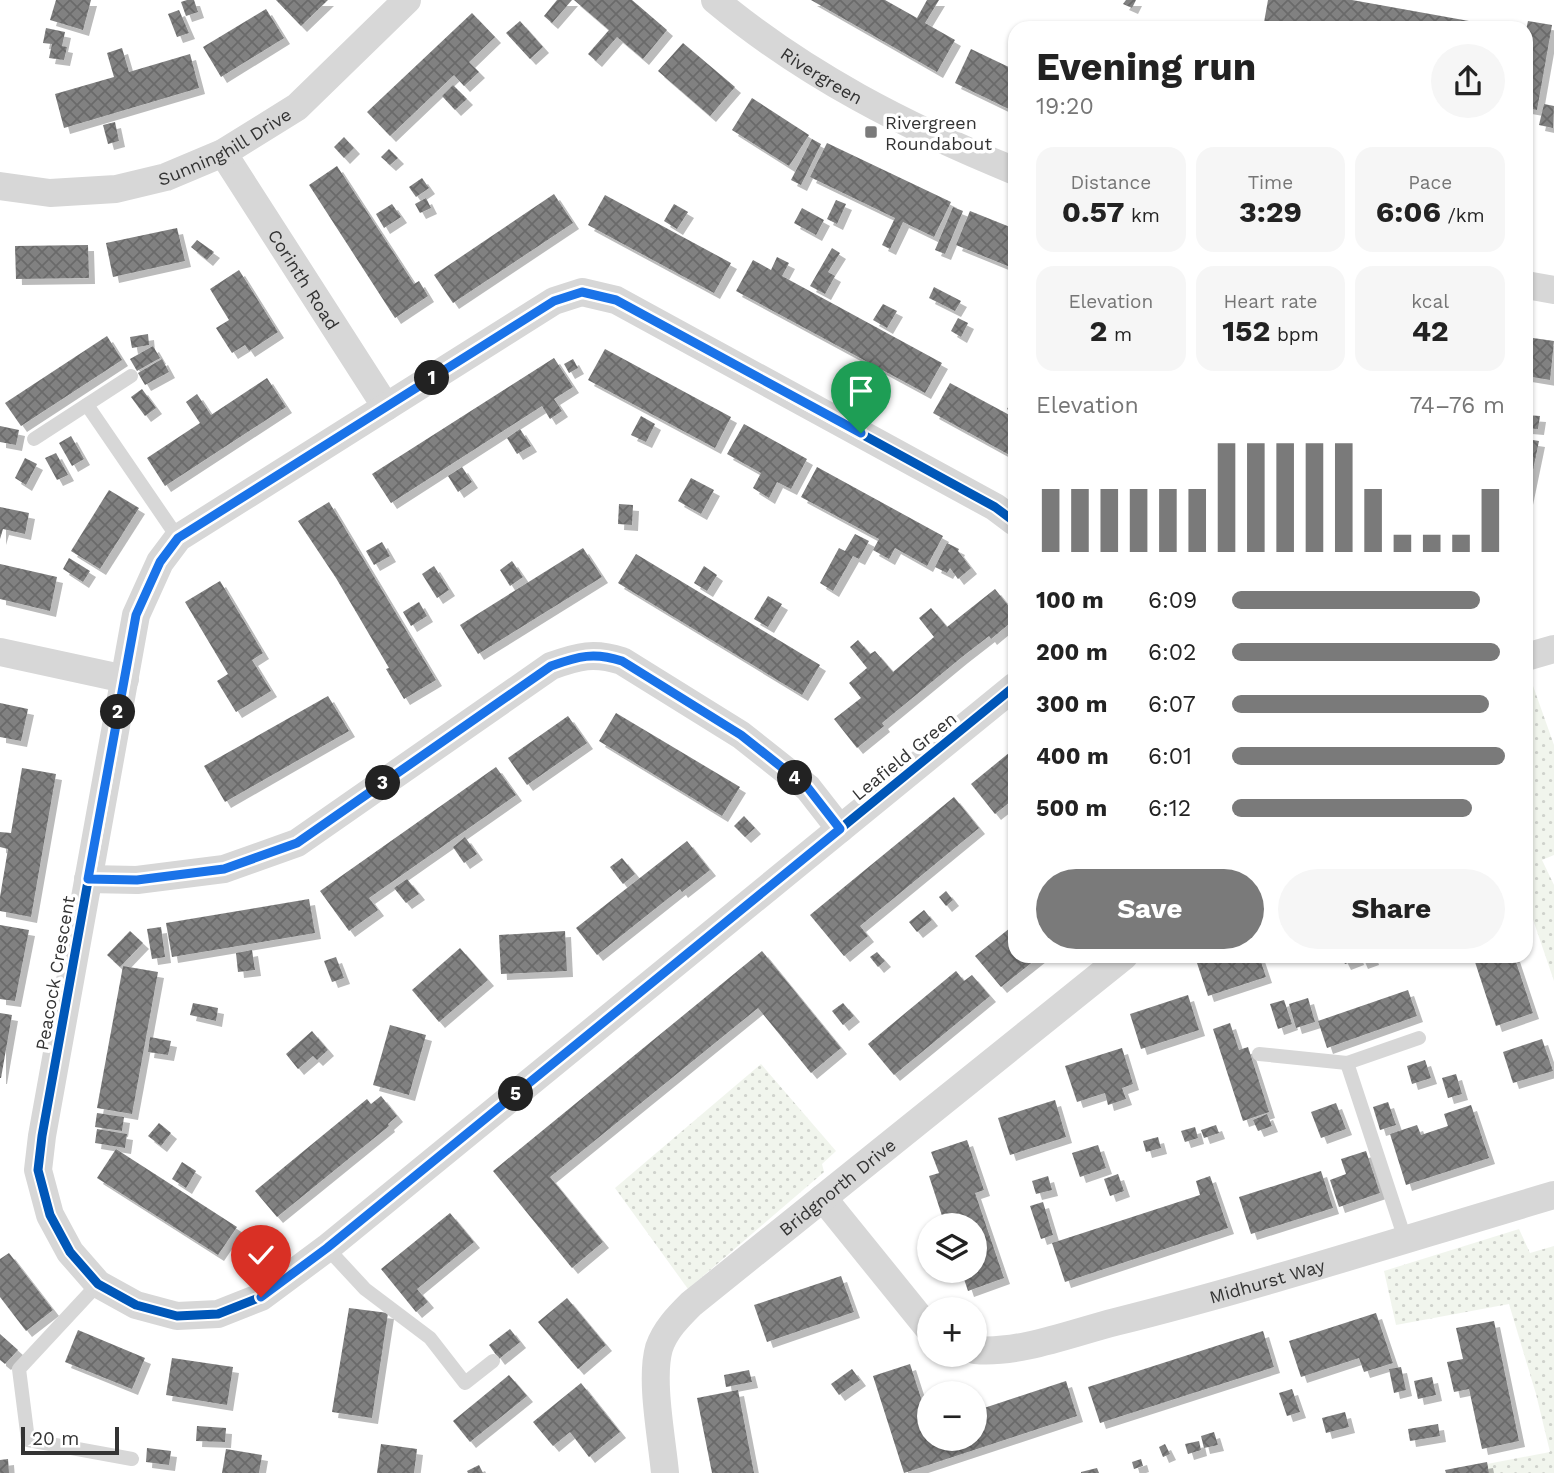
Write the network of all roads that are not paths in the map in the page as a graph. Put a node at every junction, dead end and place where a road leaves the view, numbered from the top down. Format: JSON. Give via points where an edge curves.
{"nodes":[{"id":1,"x":407,"y":0,"type":"edge"},
{"id":2,"x":715,"y":0,"type":"edge"},
{"id":3,"x":223,"y":153,"type":"junction"},
{"id":4,"x":1008,"y":168,"type":"edge"},
{"id":5,"x":0,"y":186,"type":"edge"},
{"id":6,"x":1533,"y":286,"type":"edge"},
{"id":7,"x":1554,"y":290,"type":"edge"},
{"id":8,"x":131,"y":376,"type":"dead end"},
{"id":9,"x":87,"y":405,"type":"junction"},
{"id":10,"x":386,"y":407,"type":"junction"},
{"id":11,"x":34,"y":439,"type":"dead end"},
{"id":12,"x":1008,"y":517,"type":"edge"},
{"id":13,"x":178,"y":538,"type":"junction"},
{"id":14,"x":1554,"y":649,"type":"edge"},
{"id":15,"x":0,"y":652,"type":"edge"},
{"id":16,"x":1533,"y":655,"type":"edge"},
{"id":17,"x":124,"y":679,"type":"junction"},
{"id":18,"x":1008,"y":692,"type":"edge"},
{"id":19,"x":840,"y":829,"type":"junction"},
{"id":20,"x":88,"y":879,"type":"junction"},
{"id":21,"x":1115,"y":963,"type":"edge"},
{"id":22,"x":1419,"y":1038,"type":"dead end"},
{"id":23,"x":1259,"y":1054,"type":"dead end"},
{"id":24,"x":1347,"y":1062,"type":"junction"},
{"id":25,"x":1554,"y":1195,"type":"edge"},
{"id":26,"x":823,"y":1198,"type":"junction"},
{"id":27,"x":1405,"y":1239,"type":"junction"},
{"id":28,"x":327,"y":1248,"type":"junction"},
{"id":29,"x":97,"y":1284,"type":"junction"},
{"id":30,"x":218,"y":1314,"type":"joint"},
{"id":31,"x":917,"y":1314,"type":"edge"},
{"id":32,"x":987,"y":1351,"type":"edge"},
{"id":33,"x":493,"y":1361,"type":"dead end"},
{"id":34,"x":132,"y":1459,"type":"dead end"},
{"id":35,"x":665,"y":1473,"type":"edge"}],
"edges":[{"from":1,"to":3,"type":"street","name":"Sunninghill Drive","via":[[297,107]]},
{"from":2,"to":4,"type":"street","name":"Rivergreen","via":[[790,57],[871,106]]},
{"from":3,"to":5,"type":"street","name":"Sunninghill Drive","via":[[166,177],[116,189],[50,193]]},
{"from":3,"to":10,"type":"street","name":"Corinth Road"},
{"from":6,"to":7,"type":"street"},
{"from":8,"to":9,"type":"lane"},
{"from":9,"to":11,"type":"lane"},
{"from":9,"to":13,"type":"lane"},
{"from":10,"to":12,"type":"street","name":"Peacock Crescent","via":[[554,301],[582,292],[616,300]]},
{"from":10,"to":13,"type":"street","name":"Peacock Crescent"},
{"from":13,"to":17,"type":"street","name":"Peacock Crescent","via":[[160,562],[136,615]]},
{"from":14,"to":16,"type":"street"},
{"from":15,"to":17,"type":"street"},
{"from":17,"to":20,"type":"street","name":"Peacock Crescent"},
{"from":18,"to":19,"type":"street","name":"Leafield Green"},
{"from":19,"to":20,"type":"street","via":[[808,788],[741,735],[622,661],[602,655],[551,666],[297,843],[224,869],[137,880]]},
{"from":19,"to":28,"type":"street","name":"Leafield Green"},
{"from":20,"to":29,"type":"street","name":"Peacock Crescent","via":[[38,1170],[50,1215],[70,1252]]},
{"from":21,"to":26,"type":"street","name":"Bridgnorth Drive"},
{"from":22,"to":24,"type":"lane"},
{"from":23,"to":24,"type":"lane"},
{"from":24,"to":27,"type":"lane"},
{"from":25,"to":27,"type":"street","name":"Midhurst Way"},
{"from":26,"to":31,"type":"street"},
{"from":26,"to":35,"type":"street","name":"Bridgnorth Drive","via":[[672,1324],[659,1348],[656,1375]]},
{"from":27,"to":32,"type":"street","name":"Midhurst Way","via":[[1188,1304]]},
{"from":28,"to":30,"type":"street","name":"Leafield Green","via":[[261,1297]]},
{"from":28,"to":33,"type":"lane","via":[[365,1289],[430,1338],[465,1383]]},
{"from":29,"to":30,"type":"street","name":"Peacock Crescent","via":[[136,1305],[177,1316]]},
{"from":29,"to":34,"type":"lane","via":[[19,1369],[28,1440]]}]}
